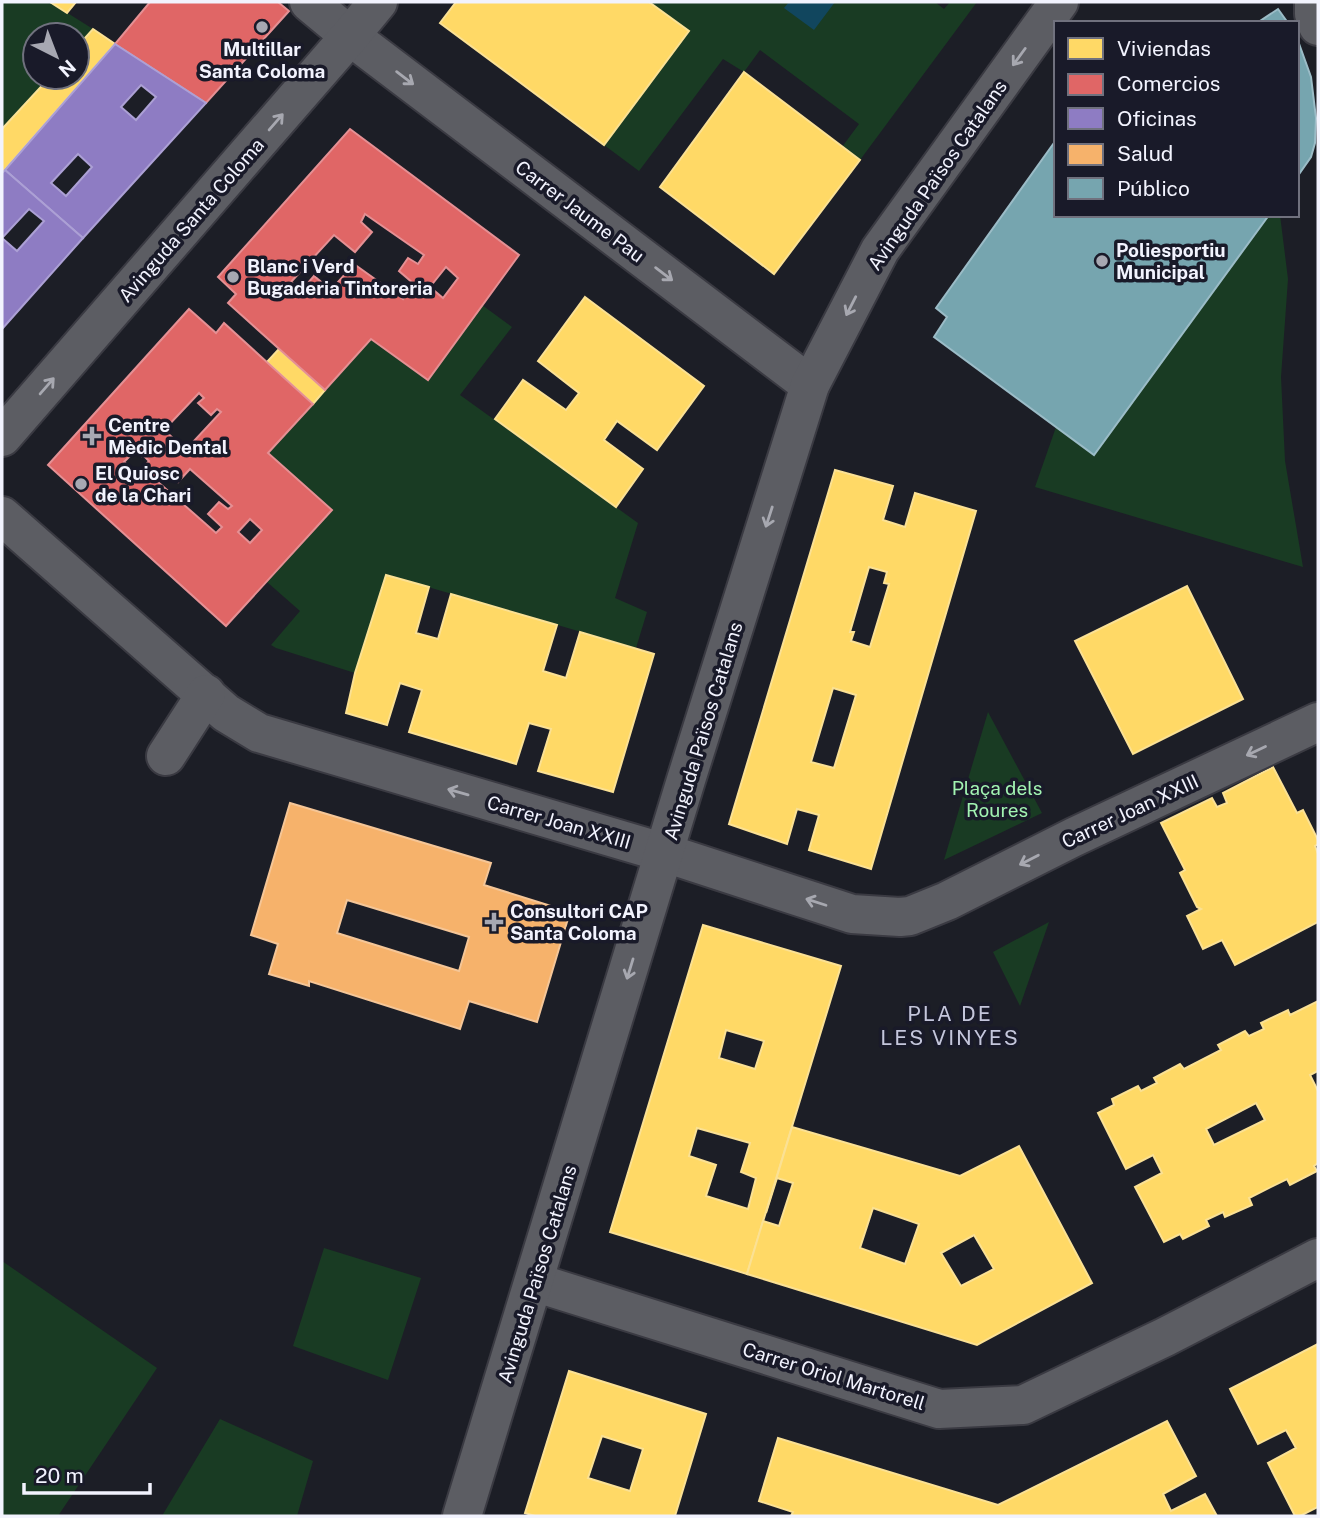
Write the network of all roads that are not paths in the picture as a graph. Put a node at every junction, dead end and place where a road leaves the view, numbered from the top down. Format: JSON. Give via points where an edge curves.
{"nodes":[{"id":1,"x":310,"y":2,"type":"edge"},
{"id":2,"x":378,"y":2,"type":"edge"},
{"id":3,"x":1059,"y":2,"type":"edge"},
{"id":4,"x":1314,"y":2,"type":"edge"},
{"id":5,"x":1318,"y":26,"type":"edge"},
{"id":6,"x":350,"y":36,"type":"junction"},
{"id":7,"x":810,"y":385,"type":"junction"},
{"id":8,"x":2,"y":437,"type":"edge"},
{"id":9,"x":2,"y":516,"type":"edge"},
{"id":10,"x":206,"y":694,"type":"junction"},
{"id":11,"x":1318,"y":722,"type":"edge"},
{"id":12,"x":166,"y":756,"type":"dead end"},
{"id":13,"x":665,"y":853,"type":"junction"},
{"id":14,"x":1318,"y":1258,"type":"edge"},
{"id":15,"x":534,"y":1282,"type":"junction"},
{"id":16,"x":462,"y":1516,"type":"edge"}],
"edges":[{"from":1,"to":6,"type":"street","name":"Carrer Jaume Pau"},
{"from":2,"to":6,"type":"street","name":"Avinguda Santa Coloma"},
{"from":3,"to":7,"type":"street","name":"Avinguda Països Catalans","one_way":true,"via":[[880,250]]},
{"from":4,"to":5,"type":"street"},
{"from":6,"to":7,"type":"street","name":"Carrer Jaume Pau","one_way":true},
{"from":8,"to":6,"type":"street","name":"Avinguda Santa Coloma","one_way":true},
{"from":7,"to":13,"type":"street","name":"Avinguda Països Catalans","one_way":true},
{"from":9,"to":10,"type":"street","name":"Carrer Joan XXIII"},
{"from":10,"to":12,"type":"street"},
{"from":13,"to":10,"type":"street","name":"Carrer Joan XXIII","one_way":true,"via":[[259,733]]},
{"from":11,"to":13,"type":"street","name":"Carrer Joan XXIII","one_way":true,"via":[[910,916],[852,914]]},
{"from":13,"to":15,"type":"street","name":"Avinguda Països Catalans","one_way":true},
{"from":14,"to":15,"type":"street","name":"Carrer Oriol Martorell","via":[[1023,1405],[939,1409]]},
{"from":15,"to":16,"type":"street","name":"Avinguda Països Catalans"}]}
